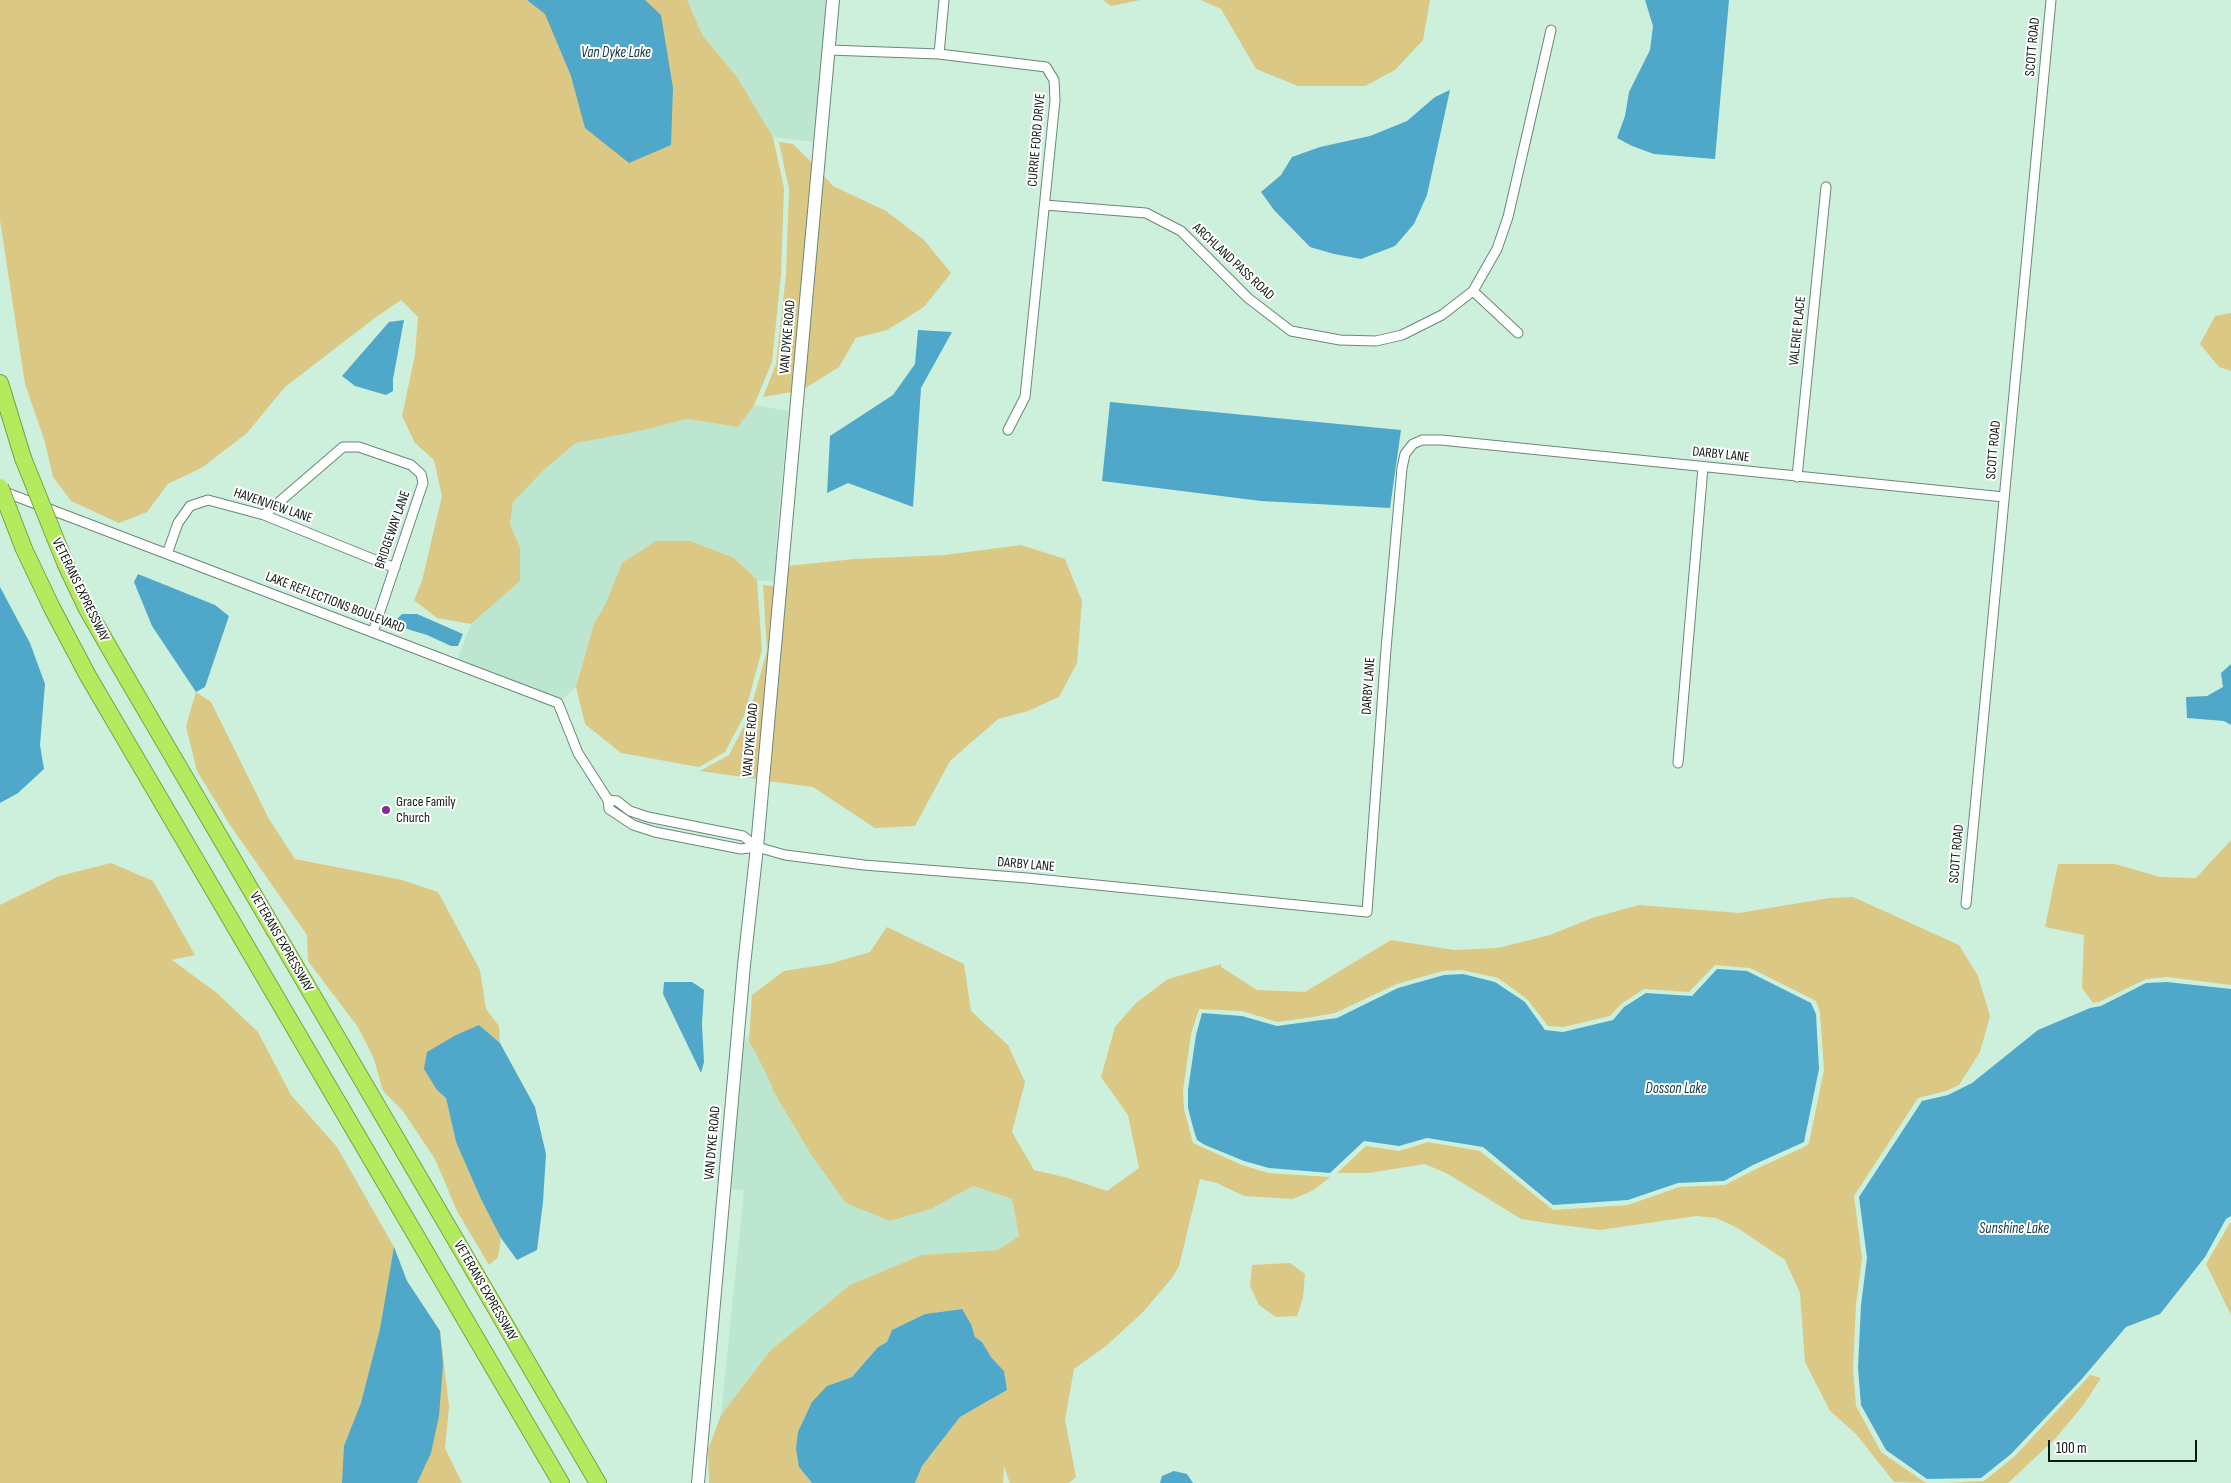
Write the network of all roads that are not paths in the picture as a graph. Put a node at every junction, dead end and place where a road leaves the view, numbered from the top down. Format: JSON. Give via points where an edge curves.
{"nodes":[{"id":1,"x":833,"y":0,"type":"edge"},
{"id":2,"x":944,"y":0,"type":"edge"},
{"id":3,"x":2051,"y":0,"type":"edge"},
{"id":4,"x":1551,"y":30,"type":"dead end"},
{"id":5,"x":829,"y":50,"type":"junction"},
{"id":6,"x":939,"y":54,"type":"junction"},
{"id":7,"x":1826,"y":187,"type":"dead end"},
{"id":8,"x":1045,"y":205,"type":"junction"},
{"id":9,"x":1472,"y":291,"type":"junction"},
{"id":10,"x":1518,"y":333,"type":"dead end"},
{"id":11,"x":0,"y":383,"type":"edge"},
{"id":12,"x":1008,"y":430,"type":"dead end"},
{"id":13,"x":1703,"y":467,"type":"junction"},
{"id":14,"x":1797,"y":477,"type":"junction"},
{"id":15,"x":0,"y":489,"type":"edge"},
{"id":16,"x":2004,"y":497,"type":"junction"},
{"id":17,"x":264,"y":515,"type":"junction"},
{"id":18,"x":167,"y":554,"type":"junction"},
{"id":19,"x":395,"y":568,"type":"junction"},
{"id":20,"x":373,"y":632,"type":"junction"},
{"id":21,"x":1678,"y":763,"type":"dead end"},
{"id":22,"x":608,"y":800,"type":"junction"},
{"id":23,"x":757,"y":847,"type":"junction"},
{"id":24,"x":1966,"y":904,"type":"dead end"},
{"id":25,"x":561,"y":1483,"type":"edge"},
{"id":26,"x":598,"y":1483,"type":"edge"},
{"id":27,"x":698,"y":1483,"type":"edge"}],
"edges":[{"from":1,"to":5,"type":"main road","name":"VAN DYKE ROAD"},
{"from":2,"to":6,"type":"street"},
{"from":3,"to":16,"type":"street","name":"SCOTT ROAD"},
{"from":4,"to":9,"type":"street","name":"ARCHLAND PASS ROAD","via":[[1508,218],[1497,249]]},
{"from":5,"to":6,"type":"street","name":"CURRIE FORD DRIVE"},
{"from":5,"to":23,"type":"main road","name":"VAN DYKE ROAD"},
{"from":6,"to":8,"type":"street","name":"CURRIE FORD DRIVE","via":[[1046,67],[1054,80],[1055,100]]},
{"from":7,"to":14,"type":"street","name":"VALERIE PLACE"},
{"from":8,"to":9,"type":"street","name":"ARCHLAND PASS ROAD","via":[[1146,213],[1155,217],[1181,231],[1248,298],[1291,331],[1340,340],[1376,341],[1402,335],[1429,323]]},
{"from":8,"to":12,"type":"street","name":"CURRIE FORD DRIVE","via":[[1025,397]]},
{"from":9,"to":10,"type":"street"},
{"from":11,"to":26,"type":"highway","name":"VETERANS EXPRESSWAY","bridge":true,"via":[[24,458],[66,565],[105,641]]},
{"from":13,"to":14,"type":"street","name":"DARBY LANE"},
{"from":13,"to":21,"type":"street"},
{"from":13,"to":23,"type":"street","name":"DARBY LANE","via":[[1441,440],[1422,440],[1413,444],[1405,454],[1386,649],[1367,912],[864,865],[785,855]]},
{"from":14,"to":16,"type":"street","name":"DARBY LANE"},
{"from":15,"to":18,"type":"street","name":"LAKE REFLECTIONS BOULEVARD"},
{"from":15,"to":25,"type":"highway","bridge":true,"via":[[24,549],[88,676]]},
{"from":16,"to":24,"type":"street","name":"SCOTT ROAD"},
{"from":17,"to":18,"type":"street","name":"HAVENVIEW LANE","via":[[208,500],[190,506],[178,523]]},
{"from":17,"to":19,"type":"street","name":"HAVENVIEW LANE"},
{"from":17,"to":19,"type":"street","name":"BRIDGEWAY LANE","via":[[343,447],[359,446],[411,466],[421,474],[423,483]]},
{"from":18,"to":20,"type":"street","name":"LAKE REFLECTIONS BOULEVARD"},
{"from":19,"to":20,"type":"street","name":"BRIDGEWAY LANE"},
{"from":20,"to":22,"type":"street","name":"LAKE REFLECTIONS BOULEVARD","via":[[558,703],[578,753]]},
{"from":22,"to":23,"type":"street","via":[[617,801],[630,811],[648,817],[743,836]]},
{"from":22,"to":23,"type":"street","name":"LAKE REFLECTIONS BOULEVARD","via":[[609,809],[633,825],[655,832],[741,849]]},
{"from":23,"to":27,"type":"main road","name":"VAN DYKE ROAD"}]}
